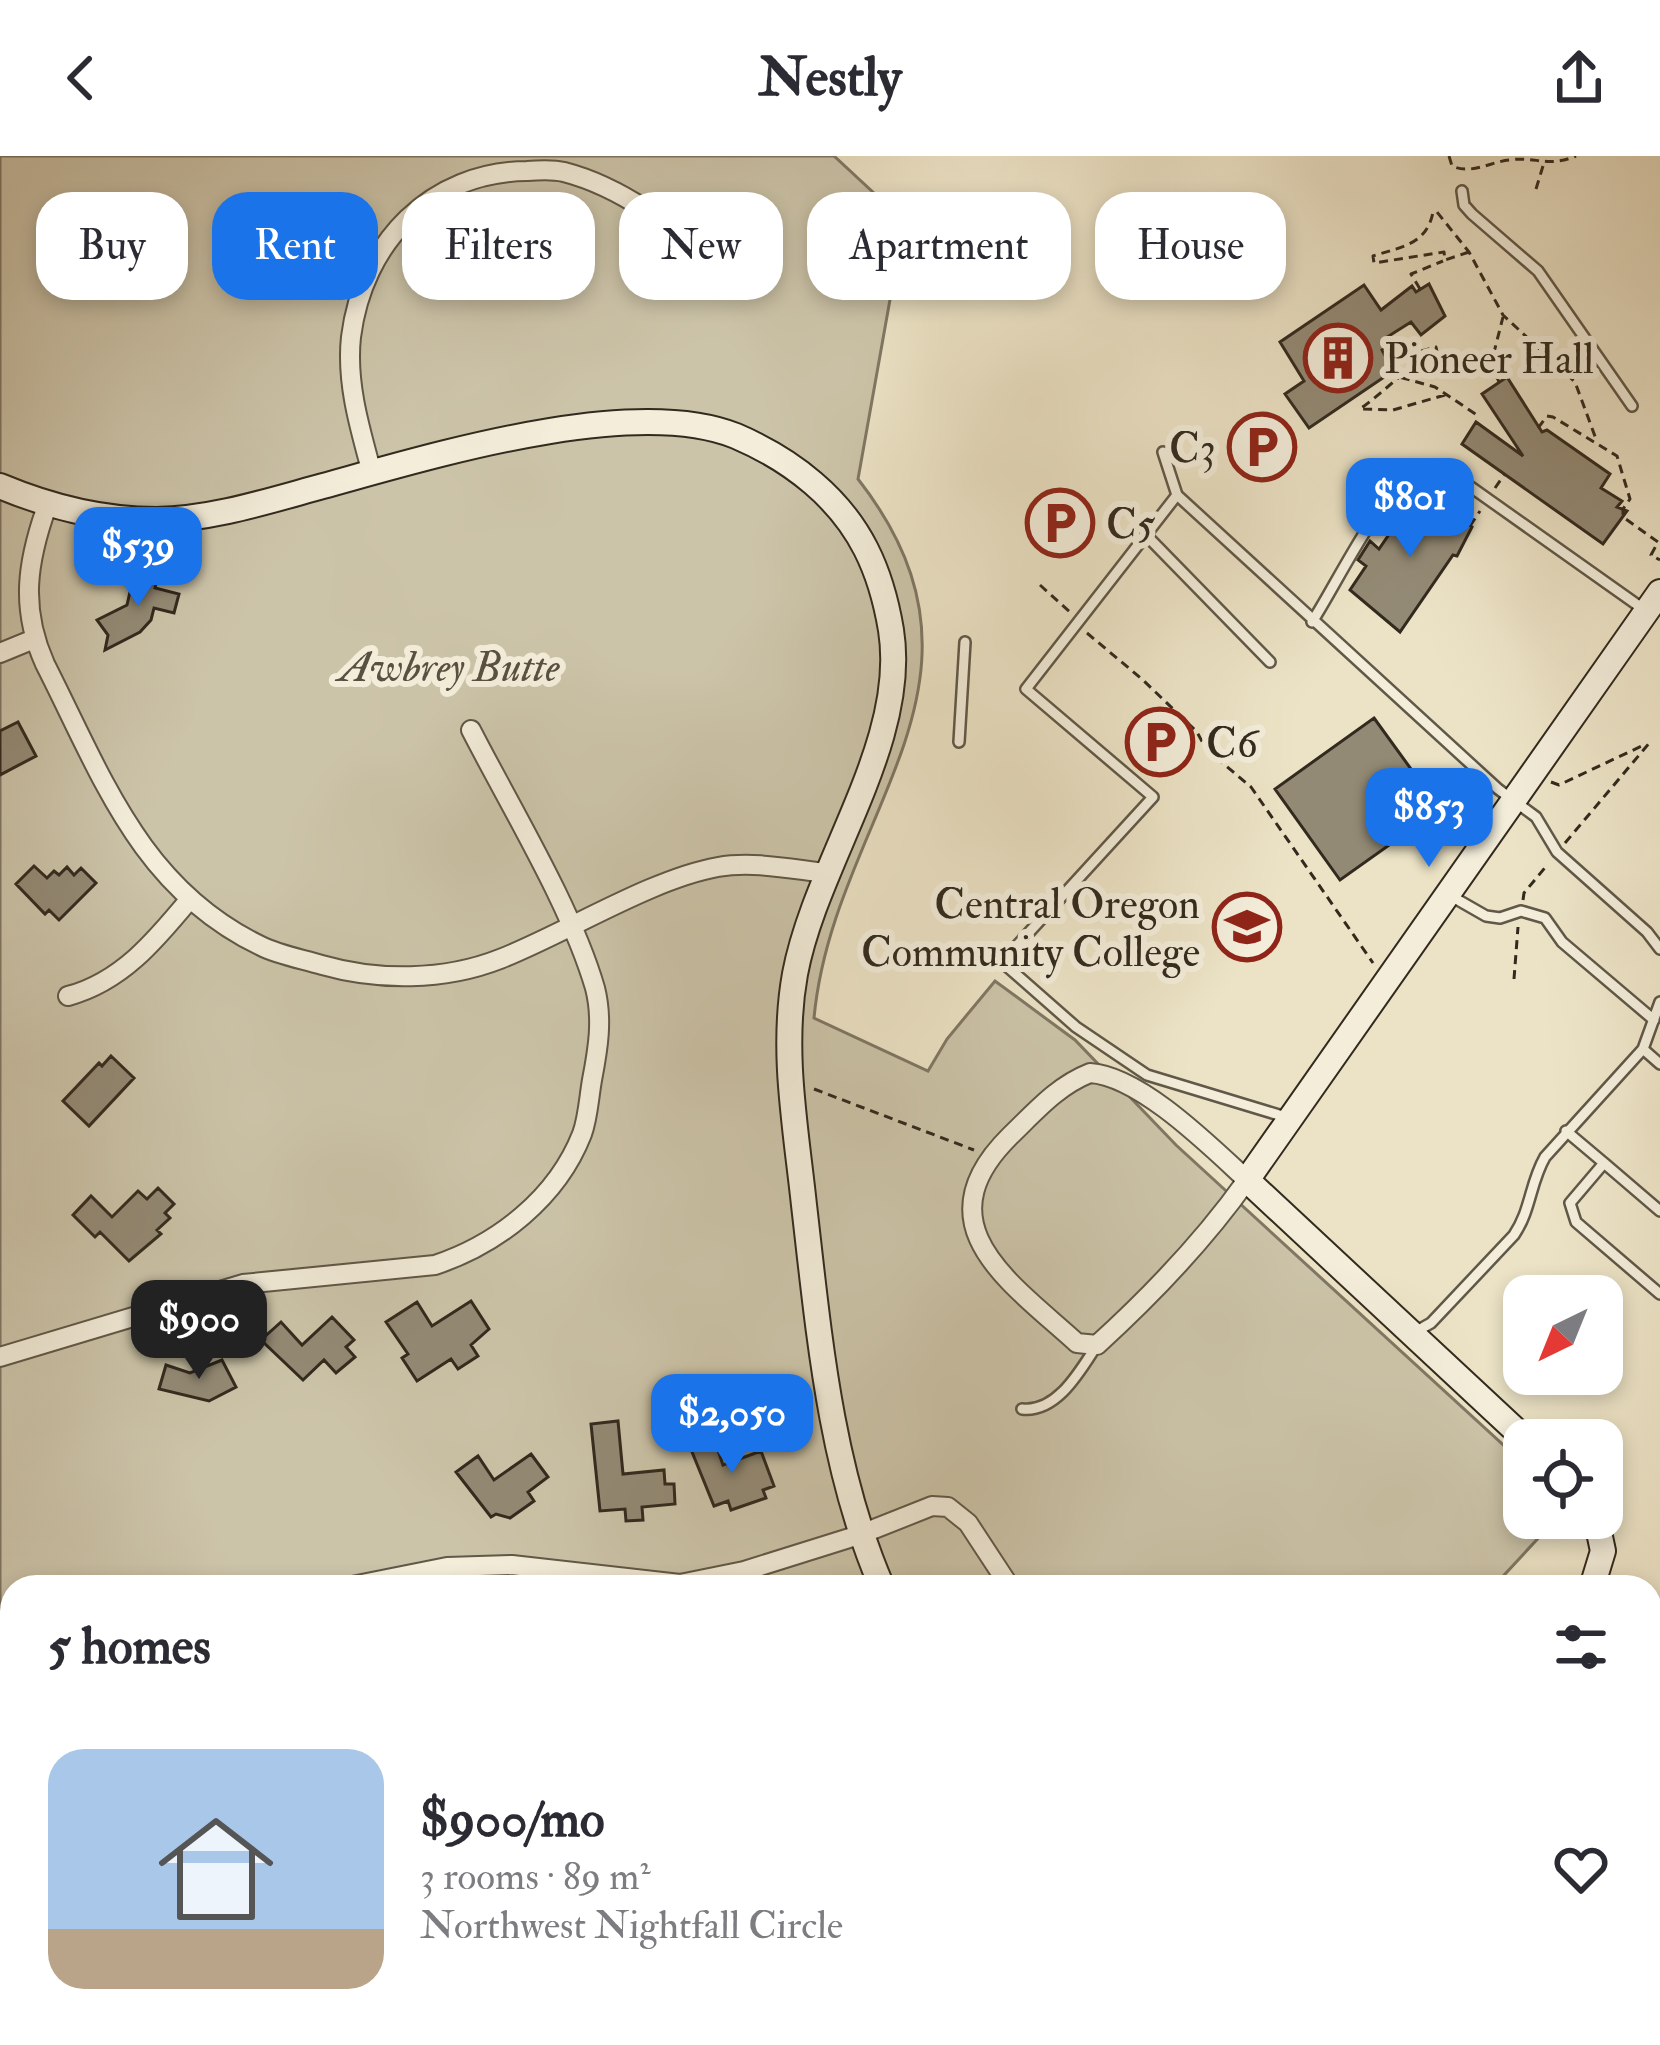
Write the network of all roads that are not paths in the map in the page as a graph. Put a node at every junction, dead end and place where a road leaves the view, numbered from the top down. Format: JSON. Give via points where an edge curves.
{"nodes":[{"id":1,"x":1462,"y":191,"type":"dead end"},
{"id":2,"x":619,"y":193,"type":"edge"},
{"id":3,"x":1631,"y":406,"type":"dead end"},
{"id":4,"x":1163,"y":452,"type":"dead end"},
{"id":5,"x":372,"y":472,"type":"junction"},
{"id":6,"x":0,"y":486,"type":"edge"},
{"id":7,"x":1177,"y":495,"type":"junction"},
{"id":8,"x":47,"y":506,"type":"junction"},
{"id":9,"x":1146,"y":536,"type":"junction"},
{"id":10,"x":1653,"y":602,"type":"edge"},
{"id":11,"x":1312,"y":622,"type":"junction"},
{"id":12,"x":34,"y":639,"type":"junction"},
{"id":13,"x":965,"y":642,"type":"dead end"},
{"id":14,"x":0,"y":653,"type":"edge"},
{"id":15,"x":1270,"y":662,"type":"dead end"},
{"id":16,"x":471,"y":730,"type":"dead end"},
{"id":17,"x":958,"y":742,"type":"dead end"},
{"id":18,"x":1513,"y":801,"type":"junction"},
{"id":19,"x":826,"y":873,"type":"junction"},
{"id":20,"x":1448,"y":894,"type":"junction"},
{"id":21,"x":188,"y":900,"type":"junction"},
{"id":22,"x":572,"y":928,"type":"junction"},
{"id":23,"x":1659,"y":950,"type":"edge"},
{"id":24,"x":68,"y":996,"type":"dead end"},
{"id":25,"x":1660,"y":1002,"type":"edge"},
{"id":26,"x":1654,"y":1020,"type":"junction"},
{"id":27,"x":1643,"y":1049,"type":"junction"},
{"id":28,"x":1660,"y":1064,"type":"edge"},
{"id":29,"x":1289,"y":1118,"type":"junction"},
{"id":30,"x":1566,"y":1131,"type":"junction"},
{"id":31,"x":1604,"y":1163,"type":"junction"},
{"id":32,"x":1247,"y":1180,"type":"junction"},
{"id":33,"x":1660,"y":1211,"type":"edge"},
{"id":34,"x":1660,"y":1294,"type":"edge"},
{"id":35,"x":1412,"y":1334,"type":"junction"},
{"id":36,"x":1097,"y":1345,"type":"junction"},
{"id":37,"x":0,"y":1357,"type":"edge"},
{"id":38,"x":1022,"y":1409,"type":"dead end"},
{"id":39,"x":1503,"y":1419,"type":"edge"},
{"id":40,"x":859,"y":1535,"type":"junction"},
{"id":41,"x":1600,"y":1539,"type":"edge"},
{"id":42,"x":407,"y":1575,"type":"edge"},
{"id":43,"x":600,"y":1575,"type":"edge"},
{"id":44,"x":725,"y":1575,"type":"edge"},
{"id":45,"x":877,"y":1575,"type":"edge"},
{"id":46,"x":1002,"y":1575,"type":"edge"},
{"id":47,"x":1596,"y":1575,"type":"edge"}],
"edges":[{"from":1,"to":3,"type":"lane","via":[[1472,214],[1538,271]]},
{"from":2,"to":5,"type":"street","via":[[559,170],[497,171],[447,187],[394,230],[366,280],[351,338],[353,401]]},
{"from":4,"to":7,"type":"lane"},
{"from":5,"to":8,"type":"street","via":[[233,511],[158,520]]},
{"from":5,"to":19,"type":"street","via":[[618,422],[680,424],[733,434],[829,496],[874,562],[894,652],[880,740]]},
{"from":6,"to":8,"type":"street"},
{"from":7,"to":9,"type":"lane"},
{"from":7,"to":11,"type":"lane"},
{"from":8,"to":12,"type":"street","via":[[28,572]]},
{"from":9,"to":15,"type":"lane"},
{"from":9,"to":29,"type":"lane","via":[[1026,689],[1153,797],[1002,962],[1147,1075]]},
{"from":10,"to":11,"type":"lane","via":[[1430,465],[1396,489]]},
{"from":10,"to":18,"type":"street"},
{"from":11,"to":18,"type":"lane"},
{"from":12,"to":14,"type":"street"},
{"from":12,"to":21,"type":"street","via":[[128,827]]},
{"from":13,"to":17,"type":"lane"},
{"from":16,"to":22,"type":"street"},
{"from":18,"to":20,"type":"street"},
{"from":18,"to":23,"type":"lane"},
{"from":19,"to":22,"type":"street","via":[[720,867]]},
{"from":19,"to":40,"type":"street","via":[[795,972],[790,1080],[824,1377]]},
{"from":20,"to":26,"type":"lane","via":[[1486,916],[1521,911],[1545,918]]},
{"from":20,"to":29,"type":"street"},
{"from":21,"to":22,"type":"street","via":[[265,949],[388,978],[476,967]]},
{"from":21,"to":24,"type":"street","via":[[142,953],[105,982]]},
{"from":22,"to":37,"type":"street","via":[[596,991],[600,1040],[582,1133],[553,1184],[508,1230],[435,1265],[243,1284]]},
{"from":25,"to":26,"type":"lane"},
{"from":26,"to":27,"type":"lane"},
{"from":27,"to":28,"type":"lane"},
{"from":27,"to":30,"type":"lane"},
{"from":29,"to":32,"type":"street"},
{"from":30,"to":31,"type":"lane"},
{"from":30,"to":35,"type":"lane","via":[[1540,1166],[1514,1235]]},
{"from":31,"to":33,"type":"lane"},
{"from":31,"to":34,"type":"lane","via":[[1570,1203],[1576,1222]]},
{"from":32,"to":35,"type":"street"},
{"from":32,"to":36,"type":"street","via":[[1207,1236]]},
{"from":32,"to":36,"type":"street","via":[[1156,1103],[1103,1074],[1057,1090],[990,1156],[974,1183],[975,1234],[996,1269],[1077,1343]]},
{"from":35,"to":39,"type":"street"},
{"from":36,"to":38,"type":"lane","via":[[1053,1400]]},
{"from":40,"to":44,"type":"street"},
{"from":40,"to":45,"type":"street"},
{"from":40,"to":46,"type":"street","via":[[912,1512],[948,1507]]},
{"from":41,"to":47,"type":"street"},
{"from":42,"to":43,"type":"street","via":[[512,1565]]}]}
